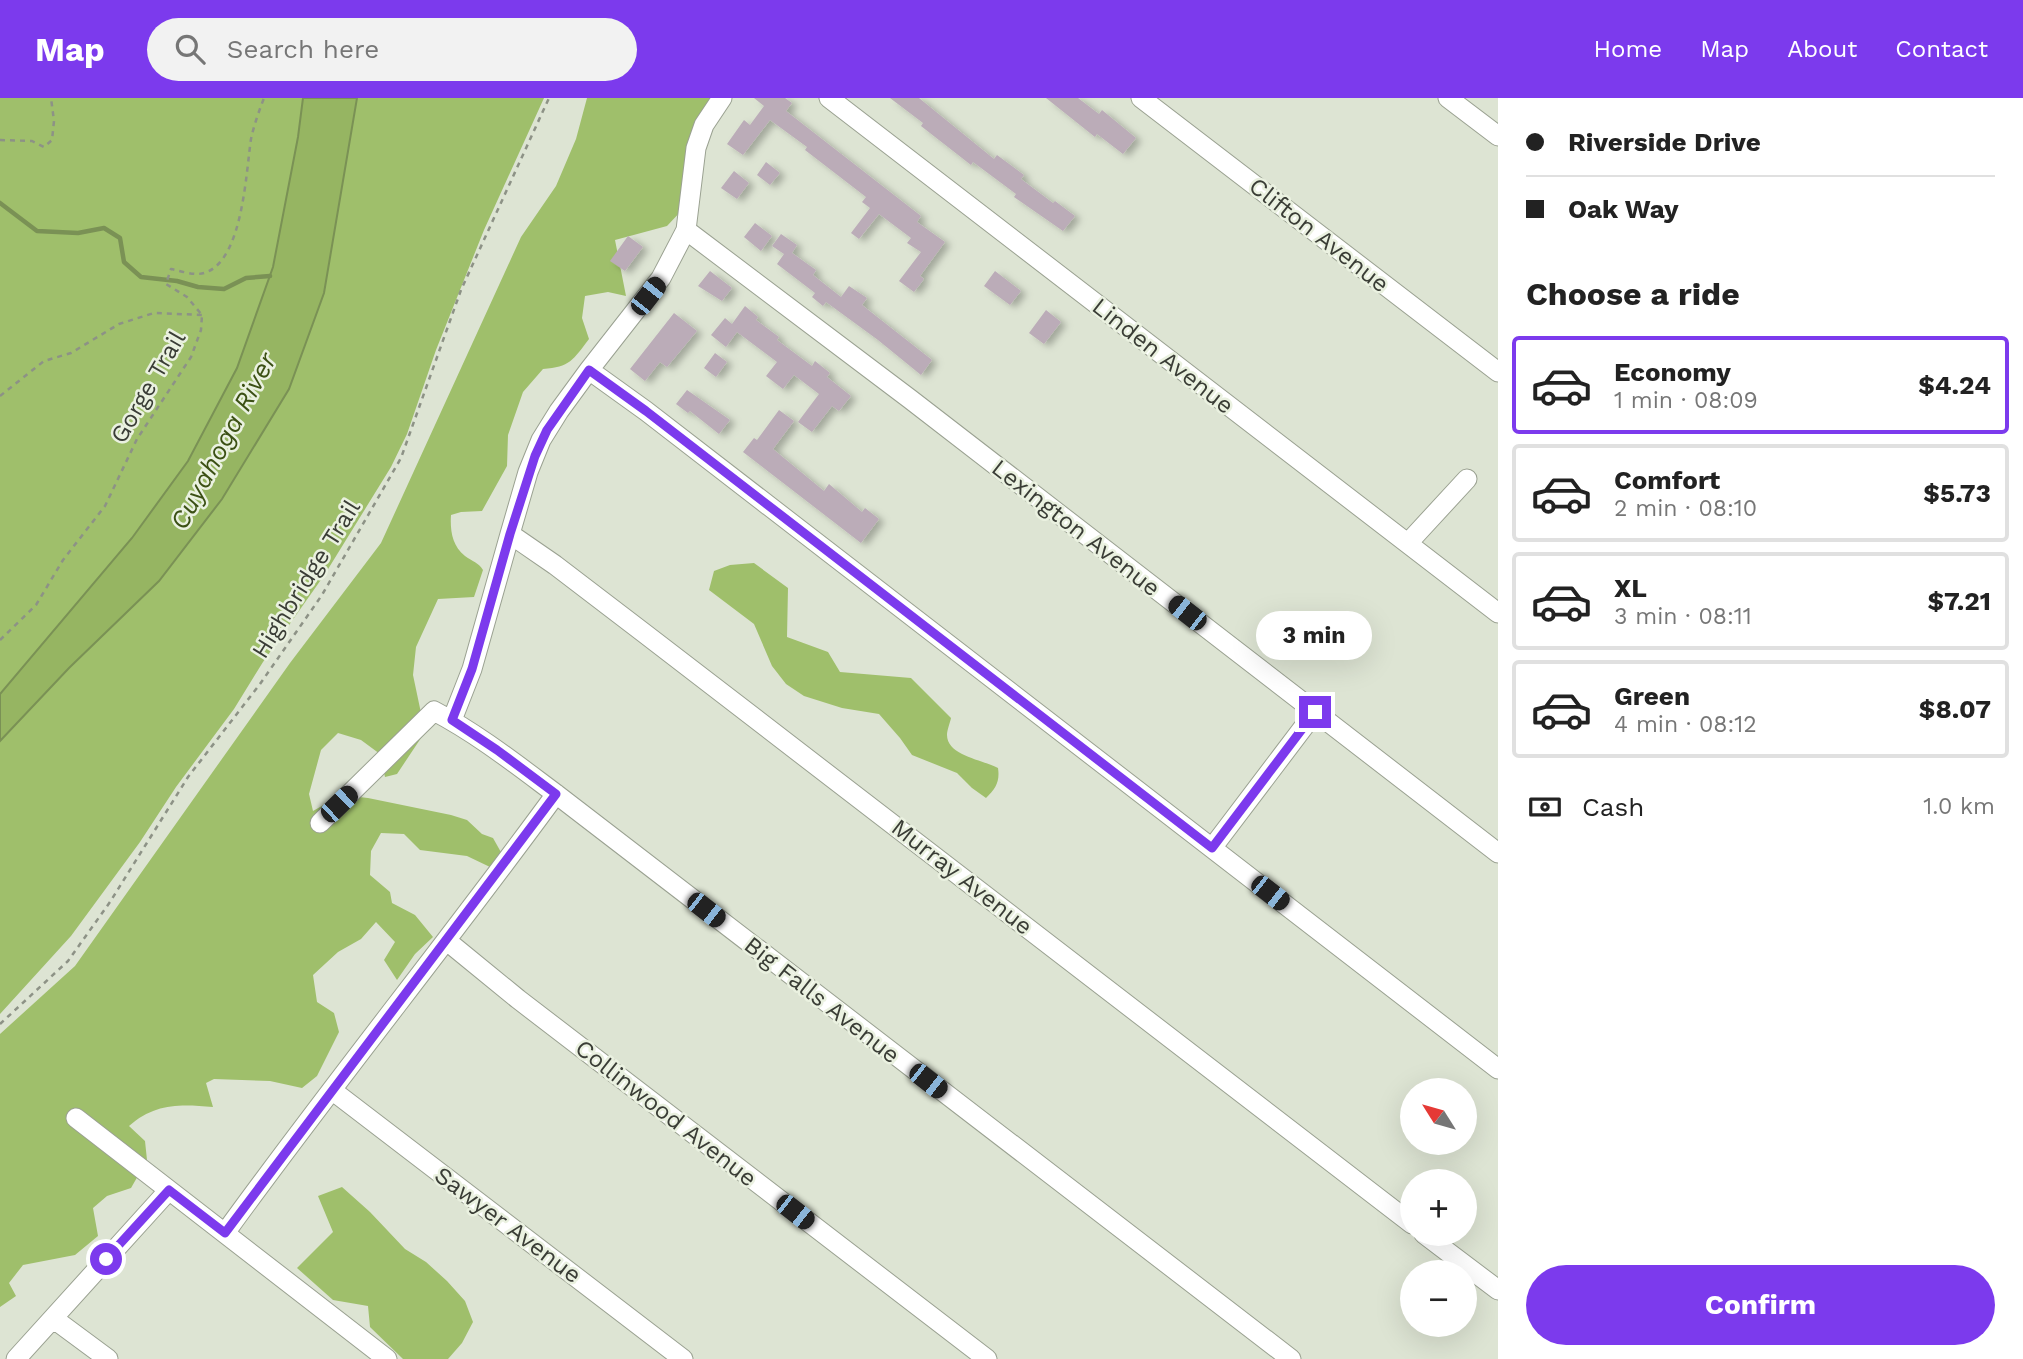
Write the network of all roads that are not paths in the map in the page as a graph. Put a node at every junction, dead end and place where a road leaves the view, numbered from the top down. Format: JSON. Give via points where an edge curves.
{"nodes":[{"id":1,"x":722,"y":98,"type":"edge"},
{"id":2,"x":829,"y":98,"type":"edge"},
{"id":3,"x":1141,"y":98,"type":"edge"},
{"id":4,"x":1448,"y":98,"type":"edge"},
{"id":5,"x":1498,"y":136,"type":"edge"},
{"id":6,"x":686,"y":230,"type":"junction"},
{"id":7,"x":589,"y":370,"type":"junction"},
{"id":8,"x":1498,"y":372,"type":"edge"},
{"id":9,"x":1467,"y":479,"type":"dead end"},
{"id":10,"x":510,"y":534,"type":"junction"},
{"id":11,"x":1408,"y":543,"type":"junction"},
{"id":12,"x":1498,"y":613,"type":"edge"},
{"id":13,"x":1315,"y":712,"type":"junction"},
{"id":14,"x":452,"y":720,"type":"junction"},
{"id":15,"x":556,"y":794,"type":"junction"},
{"id":16,"x":320,"y":823,"type":"dead end"},
{"id":17,"x":1212,"y":848,"type":"junction"},
{"id":18,"x":1498,"y":853,"type":"edge"},
{"id":19,"x":447,"y":942,"type":"junction"},
{"id":20,"x":1498,"y":1069,"type":"edge"},
{"id":21,"x":333,"y":1091,"type":"junction"},
{"id":22,"x":76,"y":1118,"type":"dead end"},
{"id":23,"x":169,"y":1190,"type":"junction"},
{"id":24,"x":1400,"y":1215,"type":"edge"},
{"id":25,"x":225,"y":1233,"type":"junction"},
{"id":26,"x":1440,"y":1246,"type":"edge"},
{"id":27,"x":1498,"y":1290,"type":"edge"},
{"id":28,"x":54,"y":1319,"type":"junction"},
{"id":29,"x":16,"y":1359,"type":"edge"},
{"id":30,"x":108,"y":1359,"type":"edge"},
{"id":31,"x":387,"y":1359,"type":"edge"},
{"id":32,"x":683,"y":1359,"type":"edge"},
{"id":33,"x":987,"y":1359,"type":"edge"},
{"id":34,"x":1291,"y":1359,"type":"edge"}],
"edges":[{"from":1,"to":6,"type":"street","via":[[704,125],[696,148]]},
{"from":2,"to":11,"type":"street","name":"Linden Avenue"},
{"from":3,"to":8,"type":"street","name":"Clifton Avenue"},
{"from":4,"to":5,"type":"street"},
{"from":6,"to":7,"type":"street","via":[[661,278]]},
{"from":6,"to":13,"type":"street","name":"Lexington Avenue"},
{"from":7,"to":10,"type":"street","via":[[541,440]]},
{"from":7,"to":17,"type":"street"},
{"from":9,"to":11,"type":"street"},
{"from":10,"to":14,"type":"street","via":[[472,669]]},
{"from":10,"to":24,"type":"street","name":"Murray Avenue","via":[[656,641]]},
{"from":11,"to":12,"type":"street","name":"Linden Avenue"},
{"from":13,"to":17,"type":"street"},
{"from":13,"to":18,"type":"street","name":"Lexington Avenue"},
{"from":14,"to":15,"type":"street","name":"Big Falls Avenue"},
{"from":14,"to":16,"type":"street","via":[[434,711]]},
{"from":15,"to":19,"type":"street"},
{"from":15,"to":34,"type":"street","name":"Big Falls Avenue"},
{"from":17,"to":20,"type":"street"},
{"from":19,"to":21,"type":"street"},
{"from":19,"to":33,"type":"street","name":"Collinwood Avenue"},
{"from":21,"to":25,"type":"street"},
{"from":21,"to":32,"type":"street","name":"Sawyer Avenue"},
{"from":22,"to":23,"type":"street"},
{"from":23,"to":25,"type":"street"},
{"from":23,"to":28,"type":"street"},
{"from":25,"to":31,"type":"street"},
{"from":26,"to":27,"type":"street"},
{"from":28,"to":29,"type":"street"},
{"from":28,"to":30,"type":"street"}]}
